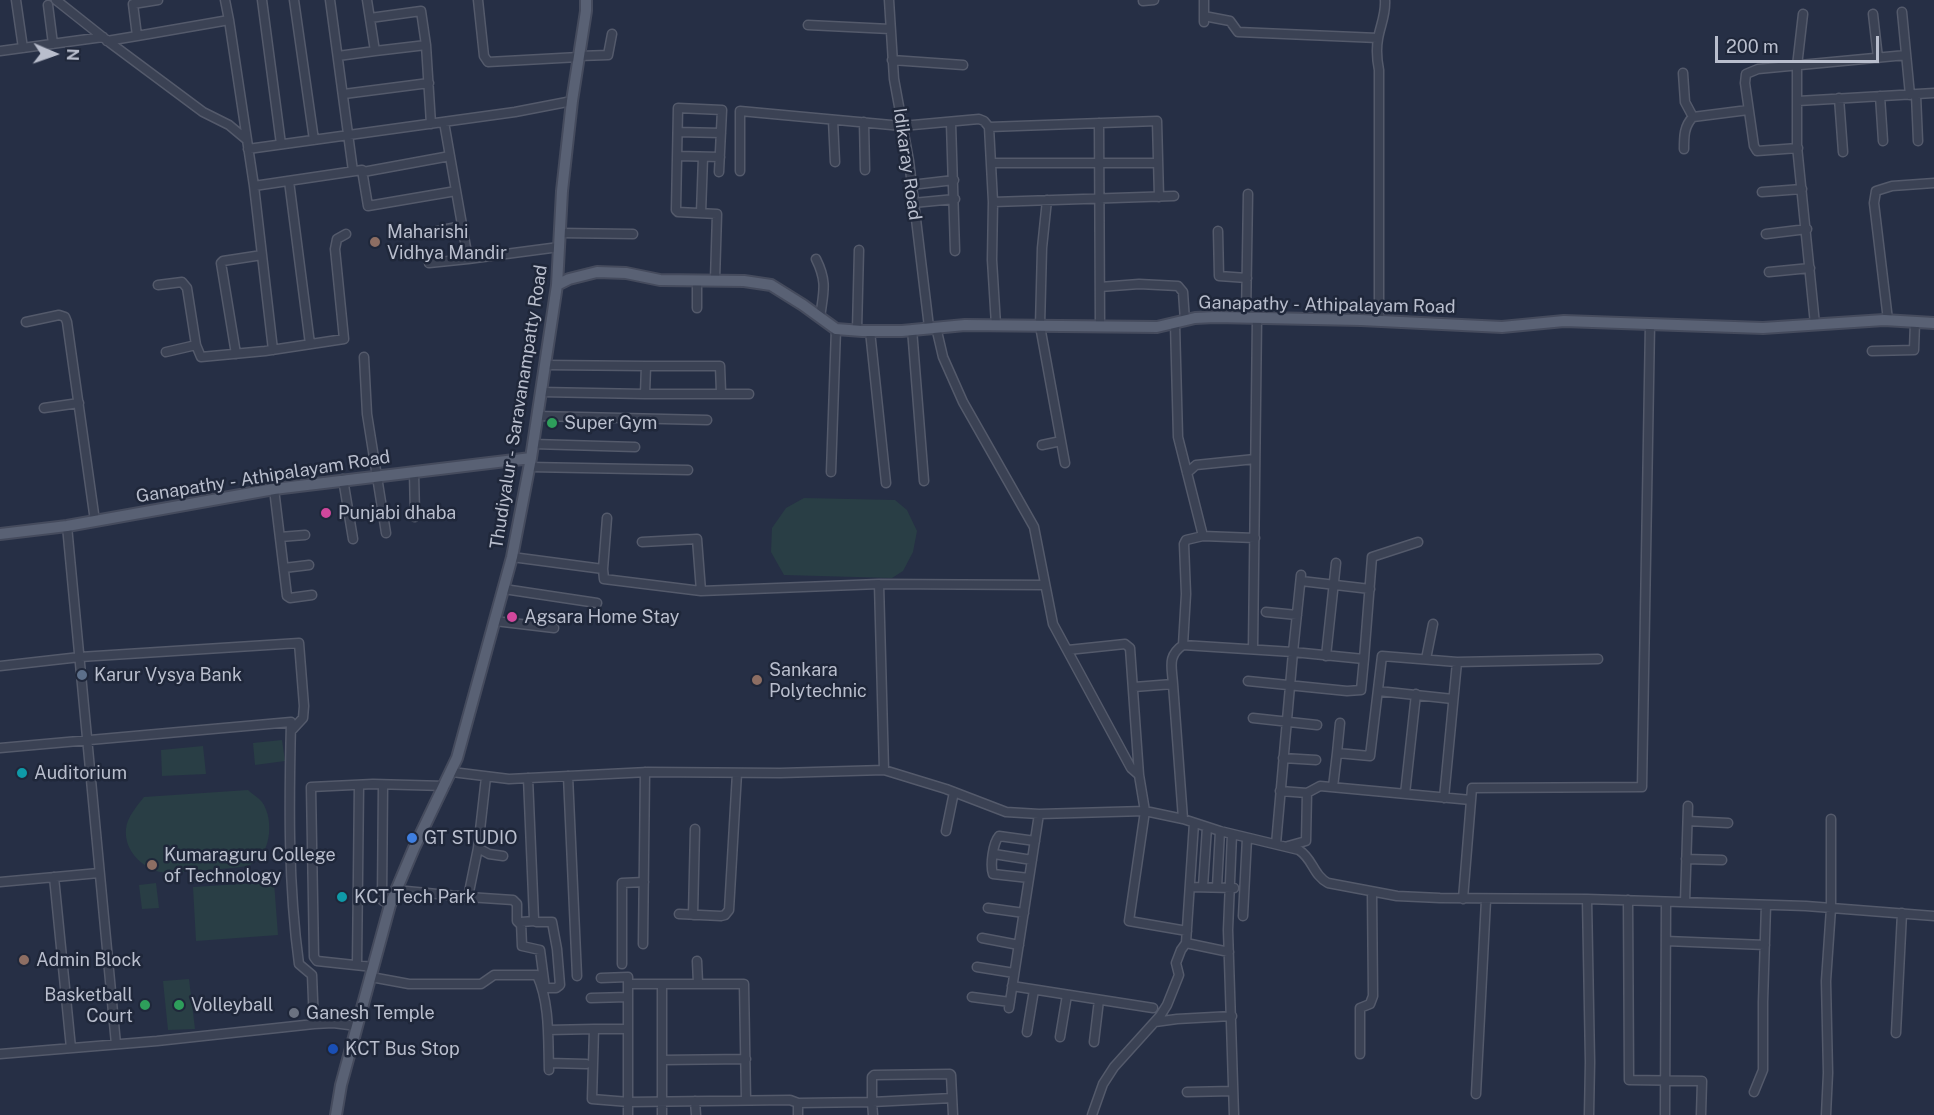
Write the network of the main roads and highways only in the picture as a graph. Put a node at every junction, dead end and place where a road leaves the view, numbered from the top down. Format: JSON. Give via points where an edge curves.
{"nodes":[{"id":1,"x":586,"y":0,"type":"edge"},
{"id":2,"x":557,"y":285,"type":"junction"},
{"id":3,"x":1934,"y":323,"type":"edge"},
{"id":4,"x":530,"y":463,"type":"junction"},
{"id":5,"x":0,"y":534,"type":"edge"},
{"id":6,"x":336,"y":1115,"type":"edge"}],
"edges":[{"from":1,"to":2,"type":"main road","name":"Thudiyalur - Saravanampatty Road","via":[[572,101]]},
{"from":2,"to":3,"type":"main road","name":"Ganapathy - Athipalayam Road","via":[[597,272],[660,280],[744,281],[771,285],[836,329],[870,331],[996,326],[1157,327],[1195,318],[1502,327],[1564,321],[1763,328],[1888,320]]},
{"from":2,"to":4,"type":"main road","name":"Thudiyalur - Saravanampatty Road"},
{"from":4,"to":5,"type":"main road","name":"Ganapathy - Athipalayam Road","via":[[343,479]]},
{"from":4,"to":6,"type":"main road","name":"Thudiyalur - Saravanampatty Road","via":[[504,589],[452,772],[390,905]]}]}
